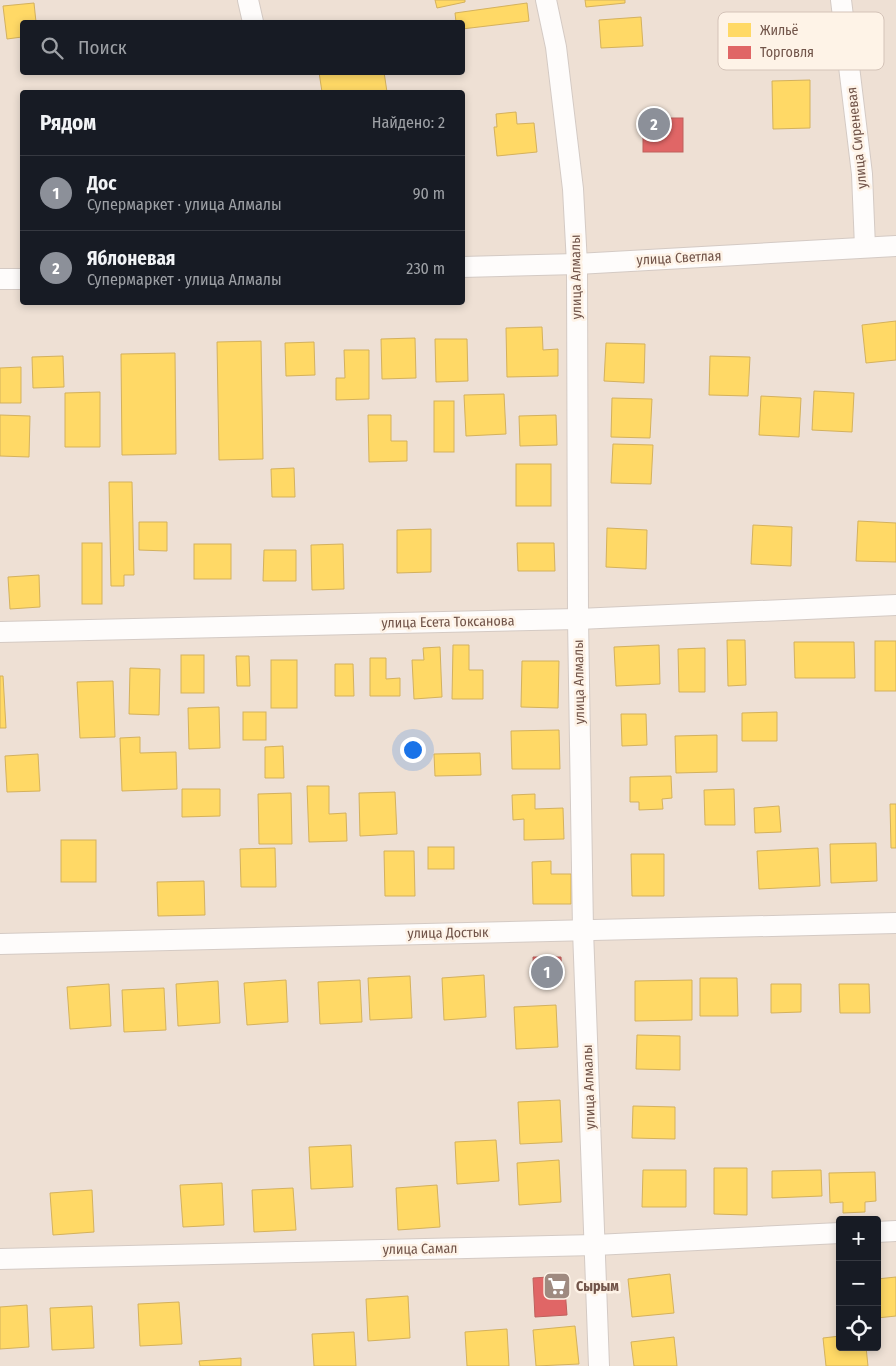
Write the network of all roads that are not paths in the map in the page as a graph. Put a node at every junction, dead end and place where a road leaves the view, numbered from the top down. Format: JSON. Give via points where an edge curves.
{"nodes":[{"id":1,"x":248,"y":0,"type":"edge"},
{"id":2,"x":546,"y":0,"type":"edge"},
{"id":3,"x":253,"y":20,"type":"edge"},
{"id":4,"x":849,"y":70,"type":"edge"},
{"id":5,"x":896,"y":246,"type":"edge"},
{"id":6,"x":865,"y":247,"type":"junction"},
{"id":7,"x":577,"y":264,"type":"junction"},
{"id":8,"x":465,"y":267,"type":"edge"},
{"id":9,"x":0,"y":279,"type":"edge"},
{"id":10,"x":20,"y":279,"type":"edge"},
{"id":11,"x":896,"y":605,"type":"edge"},
{"id":12,"x":578,"y":619,"type":"junction"},
{"id":13,"x":0,"y":632,"type":"edge"},
{"id":14,"x":896,"y":923,"type":"edge"},
{"id":15,"x":583,"y":930,"type":"junction"},
{"id":16,"x":0,"y":944,"type":"edge"},
{"id":17,"x":896,"y":1231,"type":"edge"},
{"id":18,"x":881,"y":1232,"type":"edge"},
{"id":19,"x":836,"y":1234,"type":"edge"},
{"id":20,"x":595,"y":1245,"type":"junction"},
{"id":21,"x":0,"y":1259,"type":"edge"},
{"id":22,"x":599,"y":1366,"type":"edge"}],
"edges":[{"from":1,"to":3,"type":"street"},
{"from":2,"to":7,"type":"street","name":"улица Алмалы","via":[[556,47],[573,188]]},
{"from":4,"to":6,"type":"street","name":"улица Сиреневая","via":[[862,174]]},
{"from":5,"to":6,"type":"street","name":"улица Светлая"},
{"from":6,"to":7,"type":"street","name":"улица Светлая"},
{"from":7,"to":8,"type":"street","name":"улица Светлая"},
{"from":7,"to":12,"type":"street","name":"улица Алмалы"},
{"from":9,"to":10,"type":"street"},
{"from":11,"to":12,"type":"street","name":"улица Есета Токсанова"},
{"from":12,"to":13,"type":"street","name":"улица Есета Токсанова"},
{"from":12,"to":15,"type":"street","name":"улица Алмалы"},
{"from":14,"to":15,"type":"street","name":"улица Достык"},
{"from":15,"to":16,"type":"street","name":"улица Достык"},
{"from":15,"to":20,"type":"street","name":"улица Алмалы"},
{"from":17,"to":18,"type":"street"},
{"from":19,"to":20,"type":"street","name":"улица Самал"},
{"from":20,"to":21,"type":"street","name":"улица Самал"},
{"from":20,"to":22,"type":"street","name":"улица Алмалы"}]}
